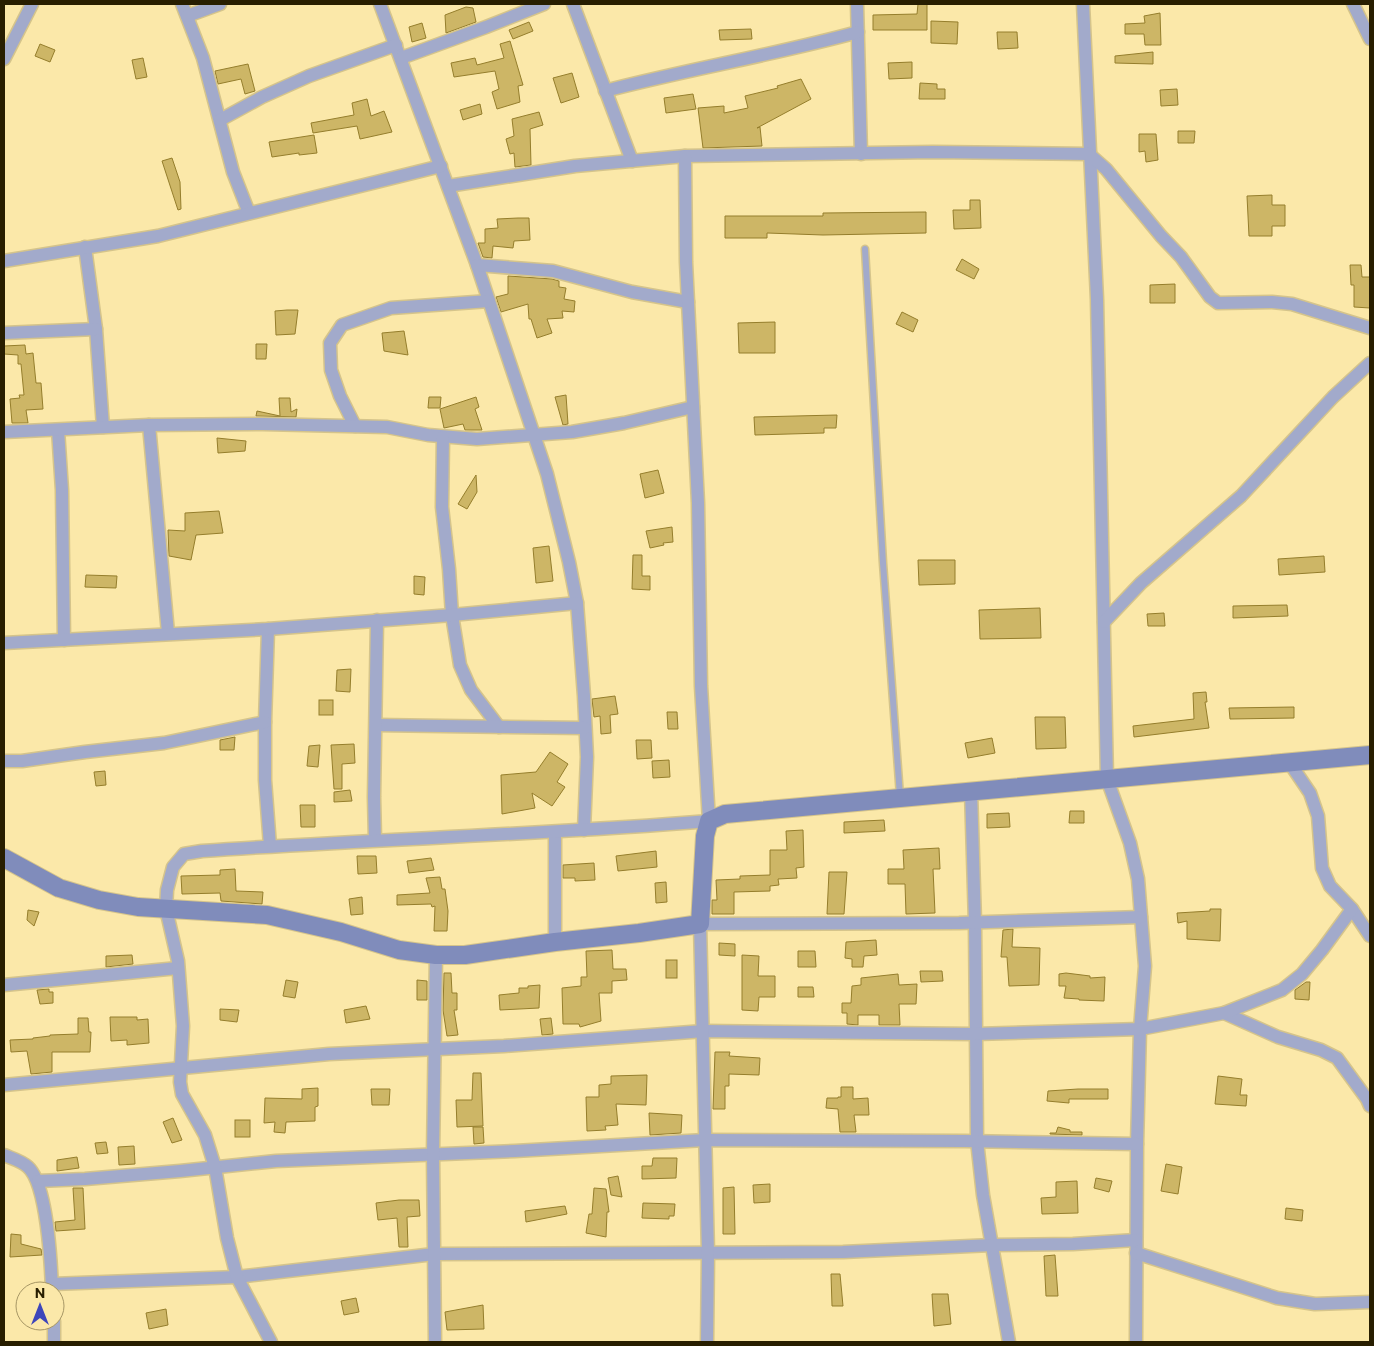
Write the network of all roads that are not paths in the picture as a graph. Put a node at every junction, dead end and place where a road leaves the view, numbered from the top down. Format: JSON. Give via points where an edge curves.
{"nodes":[{"id":1,"x":32,"y":4,"type":"edge"},
{"id":2,"x":182,"y":4,"type":"edge"},
{"id":3,"x":220,"y":4,"type":"edge"},
{"id":4,"x":380,"y":4,"type":"edge"},
{"id":5,"x":544,"y":4,"type":"edge"},
{"id":6,"x":573,"y":4,"type":"edge"},
{"id":7,"x":857,"y":4,"type":"edge"},
{"id":8,"x":1082,"y":4,"type":"edge"},
{"id":9,"x":1352,"y":4,"type":"edge"},
{"id":10,"x":187,"y":16,"type":"junction"},
{"id":11,"x":858,"y":32,"type":"junction"},
{"id":12,"x":1370,"y":39,"type":"edge"},
{"id":13,"x":396,"y":45,"type":"junction"},
{"id":14,"x":401,"y":58,"type":"junction"},
{"id":15,"x":4,"y":59,"type":"edge"},
{"id":16,"x":605,"y":91,"type":"junction"},
{"id":17,"x":220,"y":120,"type":"junction"},
{"id":18,"x":861,"y":154,"type":"junction"},
{"id":19,"x":1089,"y":154,"type":"junction"},
{"id":20,"x":685,"y":156,"type":"junction"},
{"id":21,"x":632,"y":161,"type":"junction"},
{"id":22,"x":441,"y":166,"type":"junction"},
{"id":23,"x":448,"y":186,"type":"junction"},
{"id":24,"x":249,"y":213,"type":"junction"},
{"id":25,"x":85,"y":248,"type":"junction"},
{"id":26,"x":865,"y":249,"type":"dead end"},
{"id":27,"x":4,"y":261,"type":"edge"},
{"id":28,"x":477,"y":264,"type":"junction"},
{"id":29,"x":489,"y":301,"type":"junction"},
{"id":30,"x":688,"y":302,"type":"junction"},
{"id":31,"x":1370,"y":328,"type":"edge"},
{"id":32,"x":96,"y":329,"type":"junction"},
{"id":33,"x":4,"y":333,"type":"edge"},
{"id":34,"x":1370,"y":363,"type":"edge"},
{"id":35,"x":693,"y":407,"type":"junction"},
{"id":36,"x":149,"y":425,"type":"junction"},
{"id":37,"x":355,"y":426,"type":"junction"},
{"id":38,"x":103,"y":427,"type":"junction"},
{"id":39,"x":58,"y":430,"type":"junction"},
{"id":40,"x":4,"y":432,"type":"edge"},
{"id":41,"x":534,"y":436,"type":"junction"},
{"id":42,"x":443,"y":437,"type":"junction"},
{"id":43,"x":577,"y":603,"type":"junction"},
{"id":44,"x":452,"y":615,"type":"junction"},
{"id":45,"x":377,"y":620,"type":"junction"},
{"id":46,"x":1104,"y":622,"type":"junction"},
{"id":47,"x":268,"y":629,"type":"junction"},
{"id":48,"x":168,"y":633,"type":"junction"},
{"id":49,"x":64,"y":640,"type":"junction"},
{"id":50,"x":4,"y":643,"type":"edge"},
{"id":51,"x":265,"y":722,"type":"junction"},
{"id":52,"x":376,"y":725,"type":"junction"},
{"id":53,"x":499,"y":727,"type":"junction"},
{"id":54,"x":586,"y":728,"type":"junction"},
{"id":55,"x":1370,"y":755,"type":"edge"},
{"id":56,"x":4,"y":761,"type":"edge"},
{"id":57,"x":1289,"y":762,"type":"junction"},
{"id":58,"x":1107,"y":779,"type":"junction"},
{"id":59,"x":971,"y":791,"type":"junction"},
{"id":60,"x":900,"y":798,"type":"junction"},
{"id":61,"x":709,"y":822,"type":"junction"},
{"id":62,"x":584,"y":830,"type":"junction"},
{"id":63,"x":556,"y":832,"type":"junction"},
{"id":64,"x":375,"y":840,"type":"junction"},
{"id":65,"x":270,"y":846,"type":"junction"},
{"id":66,"x":4,"y":858,"type":"edge"},
{"id":67,"x":166,"y":909,"type":"junction"},
{"id":68,"x":1352,"y":909,"type":"junction"},
{"id":69,"x":1141,"y":917,"type":"junction"},
{"id":70,"x":975,"y":923,"type":"junction"},
{"id":71,"x":700,"y":924,"type":"junction"},
{"id":72,"x":1370,"y":936,"type":"edge"},
{"id":73,"x":555,"y":942,"type":"junction"},
{"id":74,"x":436,"y":955,"type":"junction"},
{"id":75,"x":178,"y":968,"type":"junction"},
{"id":76,"x":4,"y":985,"type":"edge"},
{"id":77,"x":1224,"y":1013,"type":"junction"},
{"id":78,"x":1140,"y":1029,"type":"junction"},
{"id":79,"x":704,"y":1031,"type":"junction"},
{"id":80,"x":975,"y":1034,"type":"junction"},
{"id":81,"x":434,"y":1049,"type":"junction"},
{"id":82,"x":182,"y":1067,"type":"junction"},
{"id":83,"x":4,"y":1085,"type":"edge"},
{"id":84,"x":1370,"y":1106,"type":"edge"},
{"id":85,"x":705,"y":1140,"type":"junction"},
{"id":86,"x":977,"y":1141,"type":"junction"},
{"id":87,"x":1137,"y":1144,"type":"junction"},
{"id":88,"x":433,"y":1154,"type":"junction"},
{"id":89,"x":4,"y":1155,"type":"edge"},
{"id":90,"x":215,"y":1167,"type":"junction"},
{"id":91,"x":38,"y":1181,"type":"junction"},
{"id":92,"x":992,"y":1245,"type":"junction"},
{"id":93,"x":1136,"y":1246,"type":"junction"},
{"id":94,"x":708,"y":1253,"type":"junction"},
{"id":95,"x":434,"y":1254,"type":"junction"},
{"id":96,"x":237,"y":1277,"type":"junction"},
{"id":97,"x":51,"y":1281,"type":"edge"},
{"id":98,"x":65,"y":1286,"type":"edge"},
{"id":99,"x":1370,"y":1302,"type":"edge"},
{"id":100,"x":271,"y":1342,"type":"edge"},
{"id":101,"x":434,"y":1342,"type":"edge"},
{"id":102,"x":707,"y":1342,"type":"edge"},
{"id":103,"x":1009,"y":1342,"type":"edge"},
{"id":104,"x":1136,"y":1342,"type":"edge"}],
"edges":[{"from":1,"to":15,"type":"street"},
{"from":2,"to":10,"type":"street"},
{"from":3,"to":10,"type":"street"},
{"from":4,"to":13,"type":"street"},
{"from":5,"to":14,"type":"street"},
{"from":6,"to":16,"type":"street"},
{"from":7,"to":11,"type":"street"},
{"from":8,"to":19,"type":"street"},
{"from":9,"to":12,"type":"street"},
{"from":10,"to":17,"type":"street","via":[[203,58]]},
{"from":11,"to":16,"type":"street"},
{"from":11,"to":18,"type":"street"},
{"from":13,"to":14,"type":"street"},
{"from":13,"to":17,"type":"street","via":[[310,76]]},
{"from":14,"to":22,"type":"street"},
{"from":16,"to":21,"type":"street"},
{"from":17,"to":24,"type":"street","via":[[233,172]]},
{"from":18,"to":19,"type":"street"},
{"from":18,"to":20,"type":"street"},
{"from":19,"to":31,"type":"street","via":[[1111,175],[1218,304],[1292,304]]},
{"from":19,"to":46,"type":"street","via":[[1097,299]]},
{"from":20,"to":21,"type":"street"},
{"from":20,"to":30,"type":"street"},
{"from":21,"to":23,"type":"street","via":[[575,166]]},
{"from":22,"to":23,"type":"street"},
{"from":22,"to":24,"type":"street"},
{"from":23,"to":28,"type":"street"},
{"from":24,"to":25,"type":"street","via":[[158,236]]},
{"from":25,"to":27,"type":"street"},
{"from":25,"to":32,"type":"street"},
{"from":26,"to":60,"type":"lane"},
{"from":28,"to":29,"type":"street"},
{"from":28,"to":30,"type":"street","via":[[553,271],[632,292]]},
{"from":29,"to":37,"type":"street","via":[[391,308],[342,325],[330,343],[332,370]]},
{"from":29,"to":41,"type":"street"},
{"from":30,"to":35,"type":"street"},
{"from":32,"to":33,"type":"street"},
{"from":32,"to":38,"type":"street"},
{"from":34,"to":46,"type":"street","via":[[1333,396],[1241,496],[1141,583]]},
{"from":35,"to":41,"type":"street","via":[[624,423]]},
{"from":35,"to":61,"type":"street","via":[[701,686]]},
{"from":36,"to":37,"type":"street"},
{"from":36,"to":38,"type":"street"},
{"from":36,"to":48,"type":"street"},
{"from":37,"to":42,"type":"street","via":[[387,427]]},
{"from":38,"to":39,"type":"street"},
{"from":39,"to":40,"type":"street"},
{"from":39,"to":49,"type":"street"},
{"from":41,"to":42,"type":"street"},
{"from":41,"to":43,"type":"street","via":[[547,474]]},
{"from":42,"to":44,"type":"street","via":[[442,507]]},
{"from":43,"to":44,"type":"street"},
{"from":43,"to":54,"type":"street"},
{"from":44,"to":45,"type":"street"},
{"from":44,"to":53,"type":"street","via":[[460,665],[471,690]]},
{"from":45,"to":47,"type":"street"},
{"from":45,"to":52,"type":"street"},
{"from":46,"to":58,"type":"street"},
{"from":47,"to":48,"type":"street"},
{"from":47,"to":51,"type":"street"},
{"from":48,"to":49,"type":"street"},
{"from":49,"to":50,"type":"street"},
{"from":51,"to":56,"type":"street","via":[[164,743]]},
{"from":51,"to":65,"type":"street"},
{"from":52,"to":53,"type":"street"},
{"from":52,"to":64,"type":"street"},
{"from":53,"to":54,"type":"street"},
{"from":54,"to":62,"type":"street"},
{"from":55,"to":57,"type":"street"},
{"from":57,"to":58,"type":"street"},
{"from":57,"to":68,"type":"street","via":[[1310,793],[1318,816],[1322,868],[1330,886]]},
{"from":58,"to":59,"type":"street"},
{"from":58,"to":69,"type":"street","via":[[1130,843],[1138,879]]},
{"from":59,"to":60,"type":"street"},
{"from":59,"to":70,"type":"street"},
{"from":60,"to":61,"type":"street","via":[[725,814]]},
{"from":61,"to":62,"type":"street"},
{"from":61,"to":71,"type":"street","via":[[705,836]]},
{"from":62,"to":63,"type":"street"},
{"from":63,"to":64,"type":"street"},
{"from":63,"to":73,"type":"street"},
{"from":64,"to":65,"type":"street"},
{"from":65,"to":67,"type":"street","via":[[184,854],[172,867]]},
{"from":66,"to":67,"type":"street","via":[[59,888],[99,900]]},
{"from":67,"to":74,"type":"street","via":[[267,915],[341,932],[398,950]]},
{"from":67,"to":75,"type":"street"},
{"from":68,"to":72,"type":"street"},
{"from":68,"to":77,"type":"street","via":[[1302,974],[1282,990]]},
{"from":69,"to":70,"type":"street"},
{"from":69,"to":78,"type":"street","via":[[1145,966]]},
{"from":70,"to":71,"type":"street"},
{"from":70,"to":80,"type":"street"},
{"from":71,"to":73,"type":"street"},
{"from":71,"to":79,"type":"street"},
{"from":73,"to":74,"type":"street"},
{"from":74,"to":81,"type":"street"},
{"from":75,"to":76,"type":"street"},
{"from":75,"to":82,"type":"street","via":[[183,1026]]},
{"from":77,"to":78,"type":"street"},
{"from":77,"to":84,"type":"street","via":[[1336,1058]]},
{"from":78,"to":80,"type":"street"},
{"from":78,"to":87,"type":"street"},
{"from":79,"to":80,"type":"street"},
{"from":79,"to":81,"type":"street"},
{"from":79,"to":85,"type":"street"},
{"from":80,"to":86,"type":"street"},
{"from":81,"to":82,"type":"street"},
{"from":81,"to":88,"type":"street"},
{"from":82,"to":83,"type":"street"},
{"from":82,"to":90,"type":"street","via":[[182,1094],[205,1135]]},
{"from":85,"to":86,"type":"street"},
{"from":85,"to":88,"type":"street"},
{"from":85,"to":94,"type":"street"},
{"from":86,"to":87,"type":"street"},
{"from":86,"to":92,"type":"street"},
{"from":87,"to":93,"type":"street"},
{"from":88,"to":90,"type":"street"},
{"from":88,"to":95,"type":"street"},
{"from":89,"to":91,"type":"street","via":[[28,1166]]},
{"from":90,"to":91,"type":"street"},
{"from":90,"to":96,"type":"street"},
{"from":91,"to":97,"type":"street","via":[[45,1207]]},
{"from":92,"to":93,"type":"street"},
{"from":92,"to":94,"type":"street","via":[[843,1252]]},
{"from":92,"to":103,"type":"street"},
{"from":93,"to":99,"type":"street","via":[[1278,1298],[1315,1304]]},
{"from":93,"to":104,"type":"street"},
{"from":94,"to":95,"type":"street"},
{"from":94,"to":102,"type":"street"},
{"from":95,"to":96,"type":"street"},
{"from":95,"to":101,"type":"street"},
{"from":96,"to":98,"type":"street"},
{"from":96,"to":100,"type":"street"}]}
